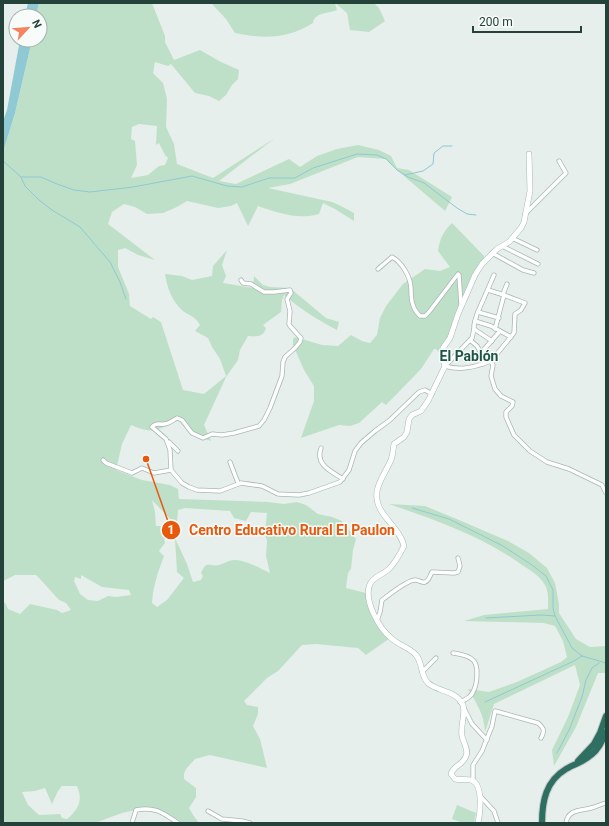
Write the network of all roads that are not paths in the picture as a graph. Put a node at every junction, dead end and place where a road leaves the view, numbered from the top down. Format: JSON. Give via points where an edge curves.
{"nodes":[{"id":1,"x":529,"y":154,"type":"dead end"},
{"id":2,"x":559,"y":161,"type":"dead end"},
{"id":3,"x":525,"y":214,"type":"junction"},
{"id":4,"x":512,"y":238,"type":"junction"},
{"id":5,"x":501,"y":246,"type":"junction"},
{"id":6,"x":537,"y":250,"type":"dead end"},
{"id":7,"x":492,"y":253,"type":"junction"},
{"id":8,"x":538,"y":264,"type":"dead end"},
{"id":9,"x":378,"y":269,"type":"dead end"},
{"id":10,"x":534,"y":273,"type":"dead end"},
{"id":11,"x":494,"y":275,"type":"dead end"},
{"id":12,"x":241,"y":280,"type":"dead end"},
{"id":13,"x":507,"y":284,"type":"dead end"},
{"id":14,"x":488,"y":290,"type":"junction"},
{"id":15,"x":504,"y":294,"type":"junction"},
{"id":16,"x":461,"y":305,"type":"junction"},
{"id":17,"x":478,"y":312,"type":"junction"},
{"id":18,"x":499,"y":318,"type":"junction"},
{"id":19,"x":475,"y":321,"type":"junction"},
{"id":20,"x":474,"y":329,"type":"junction"},
{"id":21,"x":495,"y":329,"type":"junction"},
{"id":22,"x":500,"y":331,"type":"junction"},
{"id":23,"x":511,"y":337,"type":"junction"},
{"id":24,"x":470,"y":340,"type":"junction"},
{"id":25,"x":492,"y":340,"type":"junction"},
{"id":26,"x":481,"y":353,"type":"junction"},
{"id":27,"x":491,"y":361,"type":"junction"},
{"id":28,"x":483,"y":364,"type":"junction"},
{"id":29,"x":445,"y":366,"type":"junction"},
{"id":30,"x":432,"y":394,"type":"junction"},
{"id":31,"x":166,"y":440,"type":"junction"},
{"id":32,"x":321,"y":448,"type":"dead end"},
{"id":33,"x":178,"y":451,"type":"dead end"},
{"id":34,"x":103,"y":460,"type":"dead end"},
{"id":35,"x":230,"y":462,"type":"dead end"},
{"id":36,"x":171,"y":470,"type":"junction"},
{"id":37,"x":343,"y":479,"type":"junction"},
{"id":38,"x":238,"y":483,"type":"junction"},
{"id":39,"x":606,"y":493,"type":"edge"},
{"id":40,"x":458,"y":558,"type":"dead end"},
{"id":41,"x":377,"y":621,"type":"junction"},
{"id":42,"x":453,"y":653,"type":"dead end"},
{"id":43,"x":436,"y":658,"type":"dead end"},
{"id":44,"x":422,"y":672,"type":"junction"},
{"id":45,"x":462,"y":704,"type":"junction"},
{"id":46,"x":606,"y":716,"type":"edge"},
{"id":47,"x":606,"y":732,"type":"edge"},
{"id":48,"x":541,"y":738,"type":"dead end"},
{"id":49,"x":487,"y":740,"type":"junction"},
{"id":50,"x":574,"y":765,"type":"junction"},
{"id":51,"x":473,"y":781,"type":"junction"},
{"id":52,"x":480,"y":796,"type":"junction"},
{"id":53,"x":606,"y":803,"type":"edge"},
{"id":54,"x":208,"y":812,"type":"dead end"},
{"id":55,"x":132,"y":823,"type":"edge"},
{"id":56,"x":178,"y":823,"type":"edge"},
{"id":57,"x":250,"y":823,"type":"edge"},
{"id":58,"x":478,"y":823,"type":"edge"},
{"id":59,"x":498,"y":823,"type":"edge"},
{"id":60,"x":542,"y":823,"type":"edge"},
{"id":61,"x":566,"y":823,"type":"edge"}],
"edges":[{"from":1,"to":3,"type":"street","via":[[530,191]]},
{"from":2,"to":3,"type":"street","via":[[566,173]]},
{"from":3,"to":4,"type":"street","via":[[521,228]]},
{"from":4,"to":5,"type":"street"},
{"from":4,"to":6,"type":"street"},
{"from":5,"to":7,"type":"street"},
{"from":5,"to":8,"type":"street"},
{"from":7,"to":10,"type":"street","via":[[523,270]]},
{"from":7,"to":16,"type":"street","via":[[475,275]]},
{"from":9,"to":16,"type":"street","via":[[392,257],[399,262],[409,279],[412,304],[422,317],[429,312],[458,274]]},
{"from":11,"to":14,"type":"street"},
{"from":12,"to":31,"type":"street","via":[[264,292],[290,290],[291,294],[287,299],[290,311],[289,324],[301,338],[285,357],[282,376],[266,416],[259,426],[254,428],[222,435],[212,434],[203,438],[192,433],[182,420],[177,418],[164,424],[152,425]]},
{"from":13,"to":15,"type":"street"},
{"from":14,"to":15,"type":"street"},
{"from":14,"to":17,"type":"street"},
{"from":15,"to":18,"type":"street"},
{"from":15,"to":23,"type":"street","via":[[525,303],[515,314]]},
{"from":16,"to":29,"type":"street","via":[[450,338],[443,348]]},
{"from":17,"to":18,"type":"street"},
{"from":17,"to":19,"type":"street"},
{"from":18,"to":21,"type":"street"},
{"from":19,"to":20,"type":"street"},
{"from":19,"to":21,"type":"street"},
{"from":20,"to":24,"type":"street"},
{"from":20,"to":25,"type":"street"},
{"from":21,"to":22,"type":"street"},
{"from":22,"to":23,"type":"street"},
{"from":22,"to":25,"type":"street"},
{"from":23,"to":27,"type":"street"},
{"from":24,"to":26,"type":"street"},
{"from":24,"to":29,"type":"street"},
{"from":25,"to":26,"type":"street"},
{"from":26,"to":28,"type":"street"},
{"from":27,"to":28,"type":"street"},
{"from":27,"to":39,"type":"street","via":[[491,376],[495,389],[501,396],[513,402],[506,412],[506,417],[514,434],[530,451],[547,462],[569,469],[602,485]]},
{"from":28,"to":29,"type":"street","via":[[454,369]]},
{"from":29,"to":30,"type":"street"},
{"from":30,"to":37,"type":"street","via":[[425,390],[419,392],[361,443]]},
{"from":30,"to":41,"type":"street","via":[[421,411],[409,418],[407,432],[394,444],[392,458],[378,489],[378,506],[399,533],[404,546],[389,570],[370,584],[369,602]]},
{"from":31,"to":33,"type":"street"},
{"from":31,"to":36,"type":"street","via":[[170,450]]},
{"from":32,"to":37,"type":"street","via":[[319,456],[322,464]]},
{"from":34,"to":36,"type":"street","via":[[132,473],[142,468],[154,473]]},
{"from":35,"to":38,"type":"street"},
{"from":36,"to":38,"type":"street","via":[[182,483],[197,490],[220,491]]},
{"from":37,"to":38,"type":"street","via":[[309,493],[284,496],[262,486]]},
{"from":40,"to":41,"type":"street","via":[[458,572],[432,572],[427,582],[416,580],[390,593],[382,600]]},
{"from":41,"to":44,"type":"street","via":[[390,638],[416,654]]},
{"from":42,"to":45,"type":"street","via":[[473,660],[477,672],[473,693]]},
{"from":43,"to":44,"type":"street"},
{"from":44,"to":45,"type":"street","via":[[427,682],[447,691]]},
{"from":45,"to":49,"type":"street","via":[[472,724]]},
{"from":45,"to":51,"type":"street","via":[[462,735],[467,755],[451,774],[455,779]]},
{"from":46,"to":50,"type":"highway","via":[[594,744]]},
{"from":47,"to":50,"type":"highway","via":[[596,751]]},
{"from":48,"to":49,"type":"street","via":[[543,726],[538,722],[495,711]]},
{"from":49,"to":51,"type":"street","via":[[473,765]]},
{"from":50,"to":60,"type":"highway","via":[[559,774],[548,788],[542,802]]},
{"from":51,"to":52,"type":"street"},
{"from":52,"to":58,"type":"street"},
{"from":52,"to":59,"type":"street","via":[[494,811]]},
{"from":53,"to":61,"type":"street","via":[[573,811]]},
{"from":54,"to":57,"type":"street","via":[[222,819]]},
{"from":55,"to":56,"type":"street","via":[[136,810],[147,809],[158,810]]}]}
